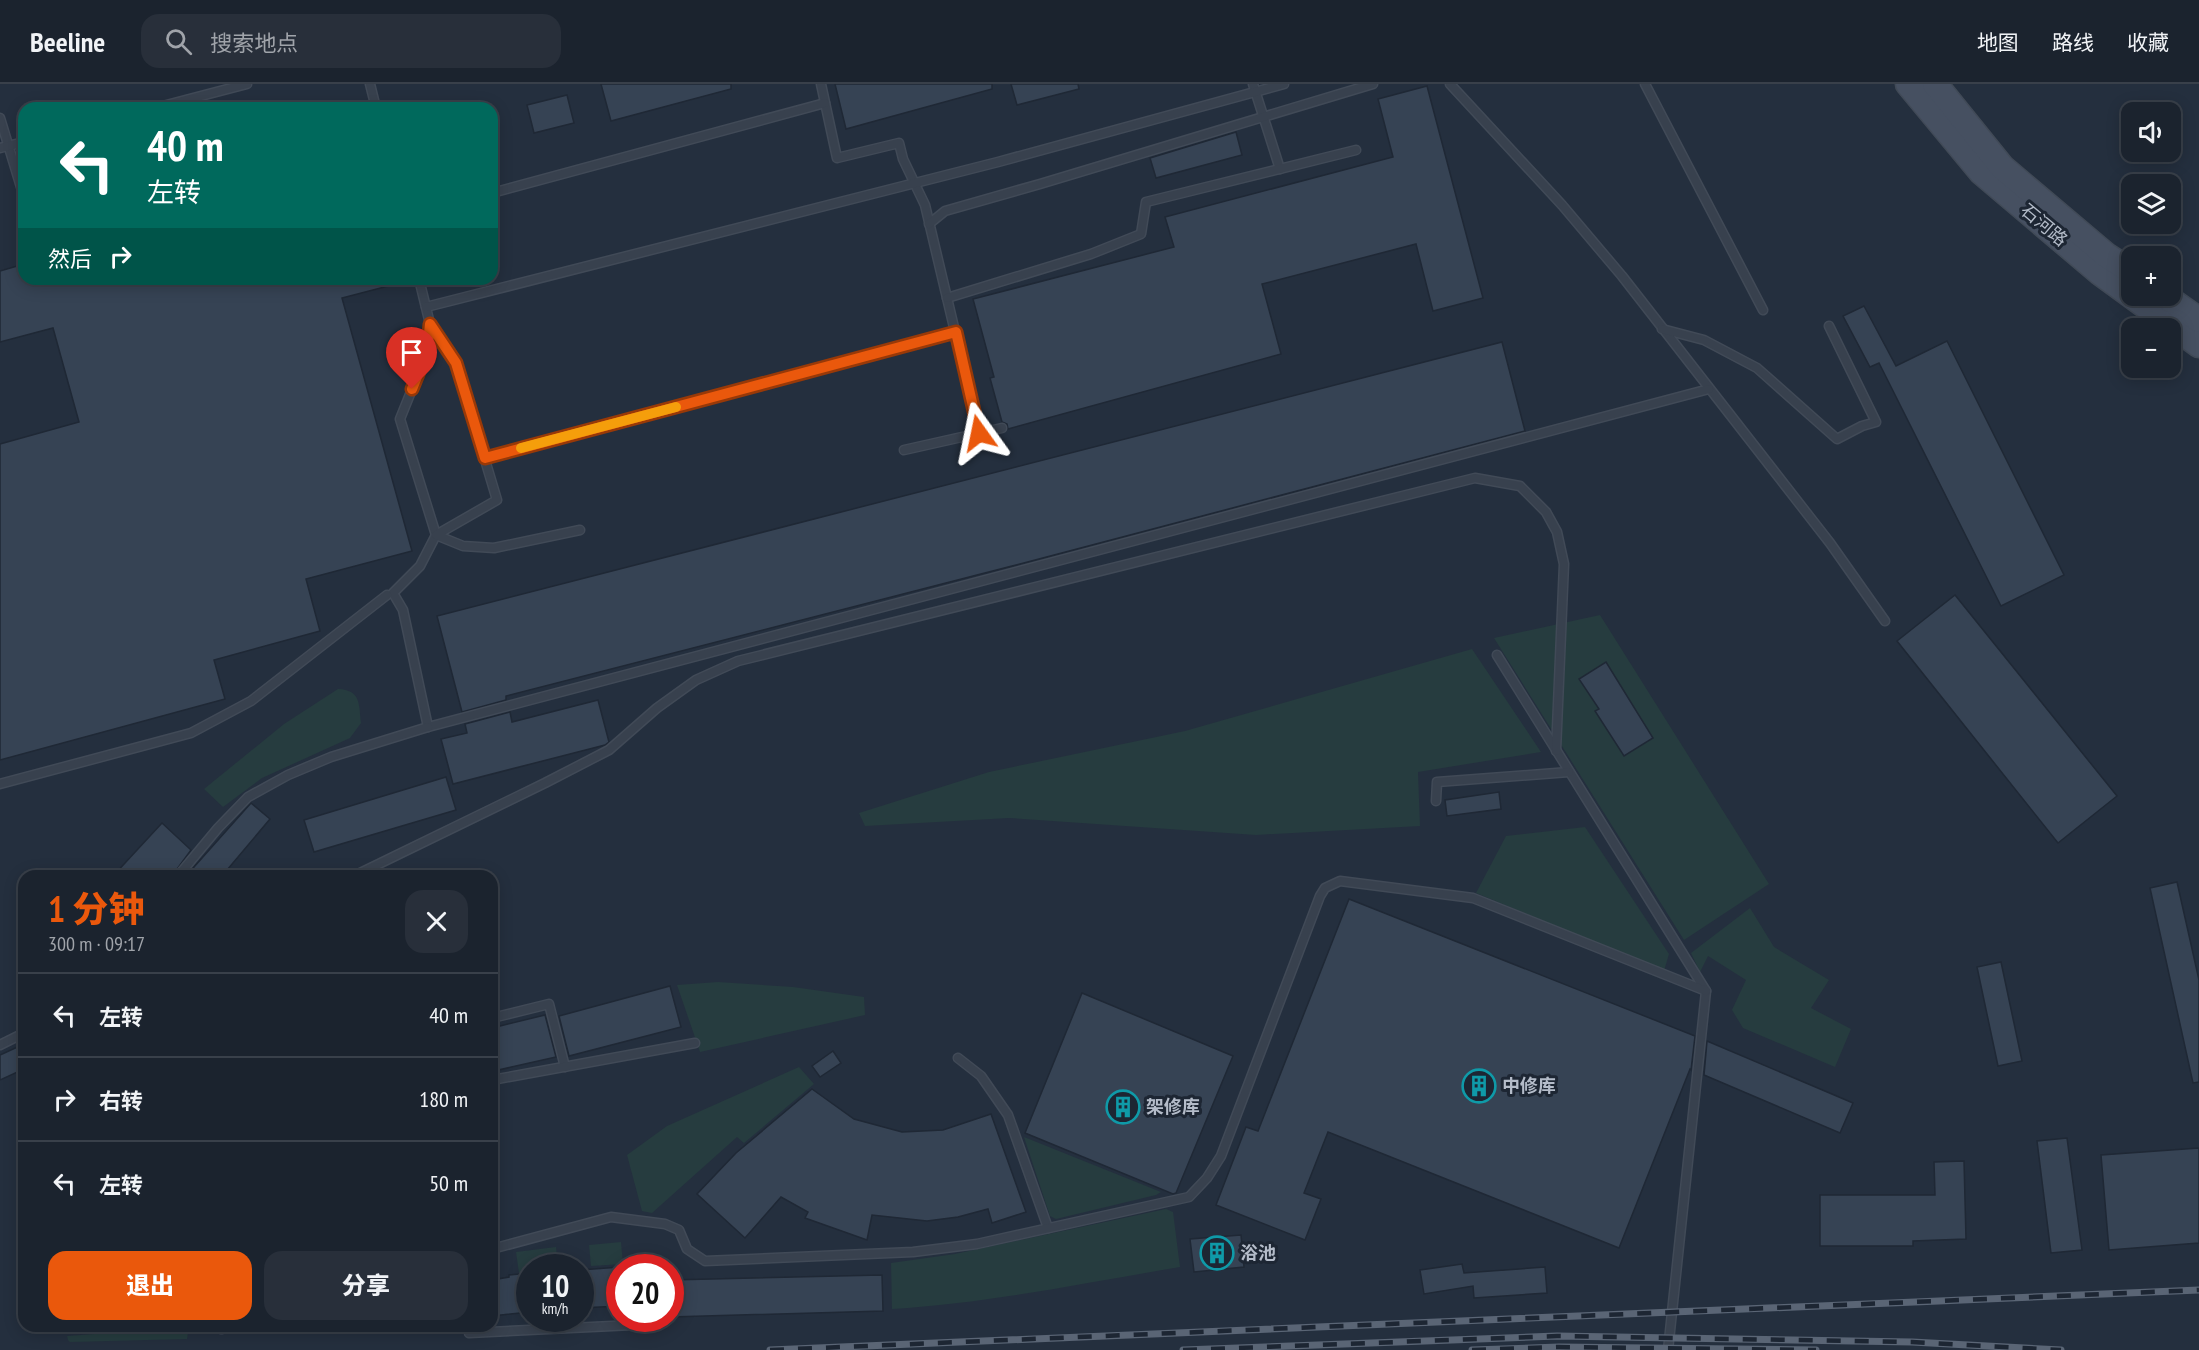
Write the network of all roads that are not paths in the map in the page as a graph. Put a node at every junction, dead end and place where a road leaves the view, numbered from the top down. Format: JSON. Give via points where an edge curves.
{"nodes":[{"id":1,"x":247,"y":84,"type":"edge"},
{"id":2,"x":370,"y":84,"type":"edge"},
{"id":3,"x":820,"y":84,"type":"edge"},
{"id":4,"x":1284,"y":84,"type":"edge"},
{"id":5,"x":1373,"y":84,"type":"edge"},
{"id":6,"x":1450,"y":84,"type":"edge"},
{"id":7,"x":1645,"y":84,"type":"edge"},
{"id":8,"x":1908,"y":84,"type":"edge"},
{"id":9,"x":1935,"y":84,"type":"edge"},
{"id":10,"x":234,"y":86,"type":"edge"},
{"id":11,"x":1255,"y":88,"type":"edge"},
{"id":12,"x":177,"y":102,"type":"edge"},
{"id":13,"x":374,"y":102,"type":"edge"},
{"id":14,"x":825,"y":103,"type":"junction"},
{"id":15,"x":1265,"y":116,"type":"junction"},
{"id":16,"x":0,"y":118,"type":"edge"},
{"id":17,"x":4,"y":147,"type":"edge"},
{"id":18,"x":1356,"y":150,"type":"dead end"},
{"id":19,"x":1280,"y":169,"type":"junction"},
{"id":20,"x":18,"y":182,"type":"edge"},
{"id":21,"x":914,"y":182,"type":"junction"},
{"id":22,"x":498,"y":191,"type":"edge"},
{"id":23,"x":929,"y":224,"type":"junction"},
{"id":24,"x":2121,"y":265,"type":"edge"},
{"id":25,"x":420,"y":285,"type":"edge"},
{"id":26,"x":947,"y":298,"type":"junction"},
{"id":27,"x":2179,"y":306,"type":"edge"},
{"id":28,"x":426,"y":307,"type":"junction"},
{"id":29,"x":1763,"y":310,"type":"dead end"},
{"id":30,"x":2199,"y":320,"type":"edge"},
{"id":31,"x":430,"y":324,"type":"junction"},
{"id":32,"x":1829,"y":326,"type":"dead end"},
{"id":33,"x":1662,"y":329,"type":"junction"},
{"id":34,"x":956,"y":332,"type":"junction"},
{"id":35,"x":2199,"y":345,"type":"edge"},
{"id":36,"x":1709,"y":389,"type":"junction"},
{"id":37,"x":1002,"y":428,"type":"dead end"},
{"id":38,"x":979,"y":433,"type":"junction"},
{"id":39,"x":904,"y":450,"type":"dead end"},
{"id":40,"x":485,"y":458,"type":"junction"},
{"id":41,"x":580,"y":530,"type":"dead end"},
{"id":42,"x":436,"y":535,"type":"junction"},
{"id":43,"x":387,"y":596,"type":"dead end"},
{"id":44,"x":1885,"y":621,"type":"dead end"},
{"id":45,"x":1497,"y":655,"type":"dead end"},
{"id":46,"x":428,"y":727,"type":"junction"},
{"id":47,"x":1556,"y":751,"type":"junction"},
{"id":48,"x":1569,"y":772,"type":"junction"},
{"id":49,"x":0,"y":784,"type":"edge"},
{"id":50,"x":1436,"y":801,"type":"dead end"},
{"id":51,"x":183,"y":870,"type":"edge"},
{"id":52,"x":366,"y":870,"type":"edge"},
{"id":53,"x":1706,"y":992,"type":"junction"},
{"id":54,"x":498,"y":1017,"type":"edge"},
{"id":55,"x":18,"y":1036,"type":"edge"},
{"id":56,"x":695,"y":1043,"type":"dead end"},
{"id":57,"x":0,"y":1045,"type":"edge"},
{"id":58,"x":958,"y":1058,"type":"dead end"},
{"id":59,"x":565,"y":1067,"type":"junction"},
{"id":60,"x":498,"y":1079,"type":"edge"},
{"id":61,"x":1048,"y":1228,"type":"junction"},
{"id":62,"x":498,"y":1247,"type":"edge"},
{"id":63,"x":606,"y":1326,"type":"edge"},
{"id":64,"x":469,"y":1332,"type":"edge"},
{"id":65,"x":490,"y":1332,"type":"edge"},
{"id":66,"x":498,"y":1332,"type":"edge"},
{"id":67,"x":1668,"y":1350,"type":"edge"}],
"edges":[{"from":1,"to":10,"type":"lane"},
{"from":2,"to":13,"type":"lane"},
{"from":3,"to":14,"type":"lane"},
{"from":4,"to":11,"type":"lane"},
{"from":5,"to":15,"type":"lane"},
{"from":6,"to":33,"type":"lane","via":[[1562,205]]},
{"from":7,"to":29,"type":"lane"},
{"from":8,"to":35,"type":"main road","name":"石河路","via":[[1981,172],[2099,272]]},
{"from":9,"to":24,"type":"main road","name":"石河路","via":[[2002,167]]},
{"from":10,"to":12,"type":"lane"},
{"from":11,"to":15,"type":"lane"},
{"from":11,"to":21,"type":"lane","via":[[998,162]]},
{"from":14,"to":21,"type":"lane","via":[[837,158],[899,143]]},
{"from":14,"to":22,"type":"lane"},
{"from":15,"to":19,"type":"lane"},
{"from":15,"to":23,"type":"lane","via":[[945,211]]},
{"from":16,"to":17,"type":"lane"},
{"from":17,"to":20,"type":"lane"},
{"from":18,"to":19,"type":"lane"},
{"from":19,"to":26,"type":"lane","via":[[1146,202],[1141,234],[1091,254]]},
{"from":21,"to":23,"type":"lane"},
{"from":21,"to":28,"type":"lane"},
{"from":23,"to":26,"type":"lane"},
{"from":25,"to":28,"type":"lane"},
{"from":26,"to":34,"type":"lane"},
{"from":27,"to":30,"type":"main road"},
{"from":28,"to":31,"type":"lane"},
{"from":31,"to":40,"type":"lane","via":[[456,363]]},
{"from":31,"to":42,"type":"lane","via":[[427,352],[400,419]]},
{"from":32,"to":33,"type":"lane","via":[[1876,423],[1837,438],[1757,368],[1704,340]]},
{"from":33,"to":36,"type":"lane"},
{"from":34,"to":38,"type":"lane"},
{"from":34,"to":40,"type":"lane"},
{"from":36,"to":44,"type":"lane","via":[[1830,543]]},
{"from":36,"to":46,"type":"lane"},
{"from":37,"to":38,"type":"lane"},
{"from":38,"to":39,"type":"lane"},
{"from":40,"to":42,"type":"lane","via":[[497,500]]},
{"from":41,"to":42,"type":"lane","via":[[494,548],[463,546]]},
{"from":42,"to":46,"type":"lane","via":[[420,566],[393,593],[403,610]]},
{"from":43,"to":49,"type":"lane","via":[[251,700],[191,733]]},
{"from":45,"to":47,"type":"lane"},
{"from":46,"to":51,"type":"lane","via":[[332,757],[248,797]]},
{"from":47,"to":48,"type":"lane"},
{"from":47,"to":52,"type":"lane","via":[[1564,564],[1557,532],[1546,512],[1521,486],[1475,478],[738,661],[696,680],[609,750]]},
{"from":48,"to":50,"type":"lane","via":[[1437,782]]},
{"from":48,"to":53,"type":"lane"},
{"from":53,"to":61,"type":"lane","via":[[1473,898],[1340,881],[1325,888],[1320,896],[1221,1156],[1207,1179],[1189,1197]]},
{"from":53,"to":67,"type":"lane"},
{"from":54,"to":59,"type":"lane","via":[[549,1004]]},
{"from":55,"to":57,"type":"lane"},
{"from":56,"to":59,"type":"lane"},
{"from":58,"to":61,"type":"lane","via":[[981,1076],[1008,1115]]},
{"from":59,"to":60,"type":"lane"},
{"from":61,"to":62,"type":"lane","via":[[977,1244],[913,1252],[705,1261],[687,1249],[679,1230],[665,1224],[611,1217]]},
{"from":63,"to":66,"type":"lane"},
{"from":64,"to":65,"type":"lane"}]}
